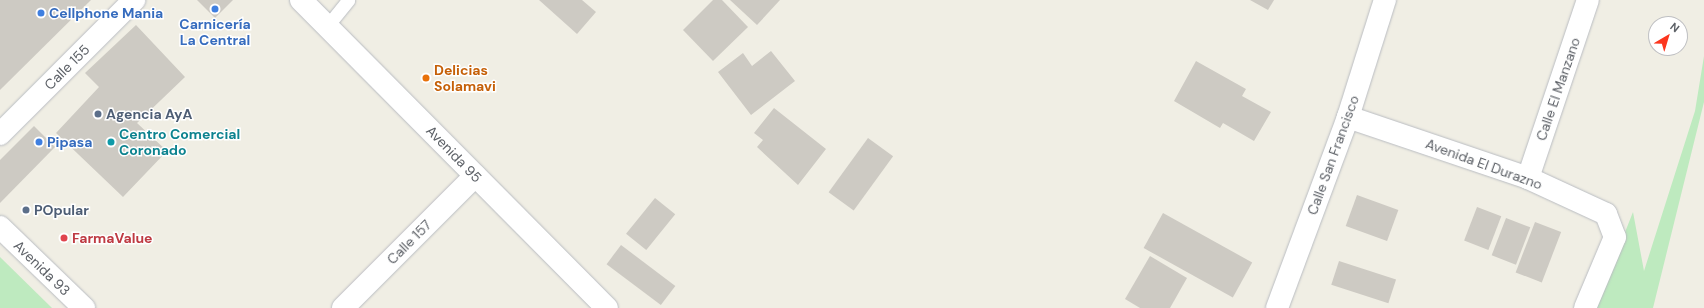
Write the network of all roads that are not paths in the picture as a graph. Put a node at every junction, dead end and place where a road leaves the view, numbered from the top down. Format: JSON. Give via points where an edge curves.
{"nodes":[{"id":1,"x":134,"y":0,"type":"edge"},
{"id":2,"x":301,"y":0,"type":"edge"},
{"id":3,"x":348,"y":0,"type":"edge"},
{"id":4,"x":1386,"y":0,"type":"edge"},
{"id":5,"x":1588,"y":0,"type":"edge"},
{"id":6,"x":328,"y":25,"type":"junction"},
{"id":7,"x":1348,"y":117,"type":"junction"},
{"id":8,"x":0,"y":134,"type":"edge"},
{"id":9,"x":475,"y":176,"type":"junction"},
{"id":10,"x":1528,"y":178,"type":"junction"},
{"id":11,"x":0,"y":227,"type":"edge"},
{"id":12,"x":84,"y":308,"type":"edge"},
{"id":13,"x":343,"y":308,"type":"edge"},
{"id":14,"x":606,"y":308,"type":"edge"},
{"id":15,"x":1277,"y":308,"type":"edge"},
{"id":16,"x":1585,"y":308,"type":"edge"}],
"edges":[{"from":1,"to":8,"type":"street","name":"Calle 155"},
{"from":2,"to":6,"type":"street","name":"Avenida 95"},
{"from":3,"to":6,"type":"lane"},
{"from":4,"to":7,"type":"street","name":"Calle San Francisco"},
{"from":5,"to":10,"type":"street","name":"Calle El Manzano"},
{"from":6,"to":9,"type":"street","name":"Avenida 95"},
{"from":7,"to":10,"type":"street","name":"Avenida El Durazno"},
{"from":7,"to":15,"type":"street","name":"Calle San Francisco"},
{"from":9,"to":13,"type":"street","name":"Calle 157"},
{"from":9,"to":14,"type":"street","name":"Avenida 95"},
{"from":10,"to":16,"type":"street","name":"Avenida El Durazno","via":[[1606,214],[1612,224],[1614,237]]},
{"from":11,"to":12,"type":"street","name":"Avenida 93"}]}
